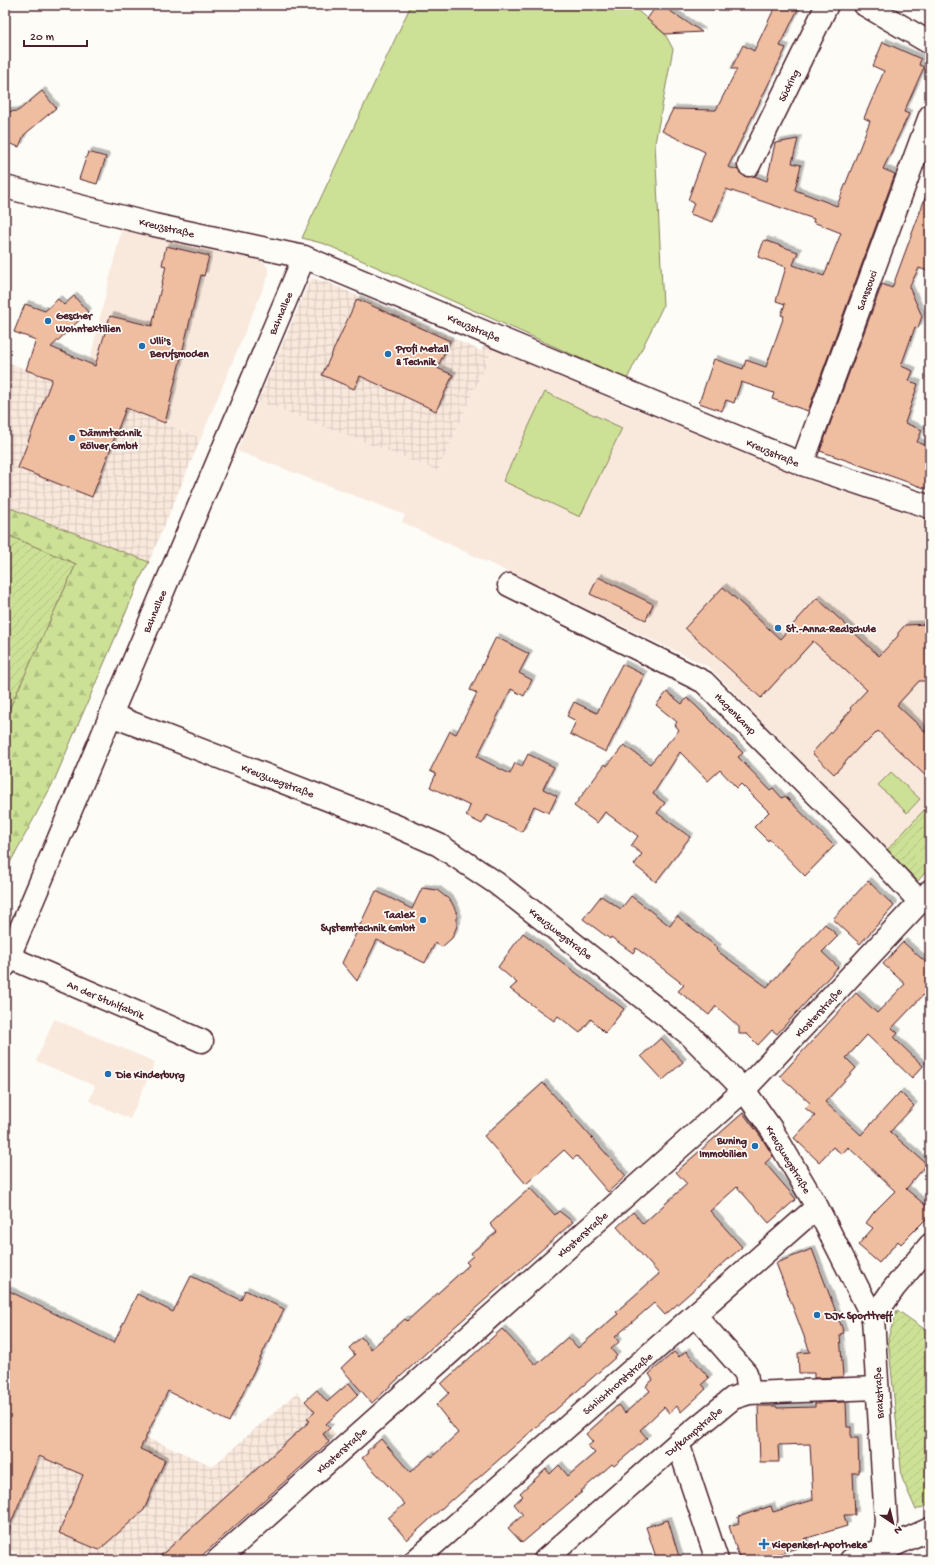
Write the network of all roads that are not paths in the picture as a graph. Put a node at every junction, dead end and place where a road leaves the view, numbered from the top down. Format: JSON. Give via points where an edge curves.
{"nodes":[{"id":1,"x":827,"y":5,"type":"edge"},
{"id":2,"x":865,"y":5,"type":"edge"},
{"id":3,"x":930,"y":43,"type":"edge"},
{"id":4,"x":930,"y":116,"type":"edge"},
{"id":5,"x":749,"y":165,"type":"dead end"},
{"id":6,"x":5,"y":187,"type":"edge"},
{"id":7,"x":304,"y":257,"type":"junction"},
{"id":8,"x":802,"y":464,"type":"junction"},
{"id":9,"x":930,"y":507,"type":"edge"},
{"id":10,"x":509,"y":585,"type":"dead end"},
{"id":11,"x":111,"y":715,"type":"junction"},
{"id":12,"x":925,"y":896,"type":"edge"},
{"id":13,"x":7,"y":962,"type":"edge"},
{"id":14,"x":202,"y":1041,"type":"dead end"},
{"id":15,"x":744,"y":1090,"type":"junction"},
{"id":16,"x":817,"y":1207,"type":"junction"},
{"id":17,"x":930,"y":1245,"type":"edge"},
{"id":18,"x":695,"y":1315,"type":"junction"},
{"id":19,"x":873,"y":1318,"type":"junction"},
{"id":20,"x":877,"y":1388,"type":"junction"},
{"id":21,"x":749,"y":1393,"type":"junction"},
{"id":22,"x":678,"y":1443,"type":"junction"},
{"id":23,"x":930,"y":1529,"type":"edge"},
{"id":24,"x":885,"y":1555,"type":"edge"},
{"id":25,"x":218,"y":1560,"type":"edge"},
{"id":26,"x":416,"y":1560,"type":"edge"},
{"id":27,"x":545,"y":1560,"type":"edge"},
{"id":28,"x":716,"y":1560,"type":"edge"},
{"id":29,"x":851,"y":1560,"type":"edge"}],
"edges":[{"from":1,"to":5,"type":"street","name":"Südring"},
{"from":2,"to":3,"type":"street"},
{"from":4,"to":8,"type":"street","name":"Sanssouci"},
{"from":6,"to":7,"type":"street","name":"Kreuzstraße","via":[[154,225]]},
{"from":7,"to":8,"type":"street","name":"Kreuzstraße"},
{"from":7,"to":11,"type":"street","name":"Bahnallee"},
{"from":8,"to":9,"type":"street","name":"Kreuzstraße"},
{"from":10,"to":12,"type":"street","name":"Hagenkamp","via":[[704,682],[855,833]]},
{"from":11,"to":13,"type":"street","name":"Bahnallee"},
{"from":11,"to":15,"type":"street","name":"Kreuzwegstraße","via":[[439,845],[496,883],[690,1035]]},
{"from":12,"to":15,"type":"street","name":"Klosterstraße"},
{"from":13,"to":14,"type":"street","name":"An der Stuhlfabrik"},
{"from":15,"to":16,"type":"street","name":"Kreuzwegstraße","via":[[772,1130]]},
{"from":15,"to":25,"type":"street","name":"Klosterstraße"},
{"from":16,"to":18,"type":"street","name":"Schlichthorststraße"},
{"from":16,"to":19,"type":"street","name":"Kreuzwegstraße"},
{"from":17,"to":19,"type":"street"},
{"from":18,"to":21,"type":"street","via":[[746,1373]]},
{"from":18,"to":26,"type":"street","name":"Schlichthorststraße"},
{"from":19,"to":20,"type":"street","name":"Brakstraße"},
{"from":20,"to":21,"type":"street","name":"Dufkampstraße"},
{"from":20,"to":24,"type":"street","name":"Brakstraße","via":[[886,1521]]},
{"from":21,"to":22,"type":"street","name":"Dufkampstraße","via":[[733,1398]]},
{"from":22,"to":27,"type":"street","name":"Dufkampstraße"},
{"from":22,"to":28,"type":"street"},
{"from":23,"to":24,"type":"street"},
{"from":24,"to":29,"type":"street"}]}
